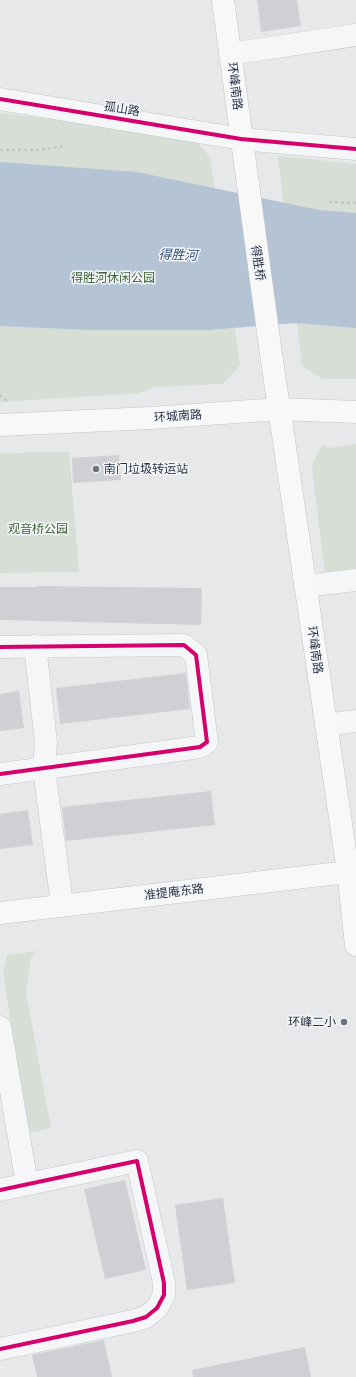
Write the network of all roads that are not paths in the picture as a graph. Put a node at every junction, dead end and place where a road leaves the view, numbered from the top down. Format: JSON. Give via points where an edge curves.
{"nodes":[{"id":1,"x":223,"y":0,"type":"edge"},
{"id":2,"x":356,"y":35,"type":"edge"},
{"id":3,"x":230,"y":54,"type":"junction"},
{"id":4,"x":0,"y":99,"type":"edge"},
{"id":5,"x":241,"y":138,"type":"junction"},
{"id":6,"x":356,"y":149,"type":"edge"},
{"id":7,"x":246,"y":172,"type":"joint"},
{"id":8,"x":271,"y":354,"type":"joint"},
{"id":9,"x":279,"y":409,"type":"junction"},
{"id":10,"x":356,"y":412,"type":"edge"},
{"id":11,"x":0,"y":426,"type":"edge"},
{"id":12,"x":356,"y":580,"type":"edge"},
{"id":13,"x":305,"y":586,"type":"junction"},
{"id":14,"x":35,"y":646,"type":"junction"},
{"id":15,"x":0,"y":647,"type":"edge"},
{"id":16,"x":356,"y":721,"type":"edge"},
{"id":17,"x":326,"y":725,"type":"junction"},
{"id":18,"x":44,"y":768,"type":"junction"},
{"id":19,"x":0,"y":774,"type":"edge"},
{"id":20,"x":352,"y":871,"type":"edge"},
{"id":21,"x":62,"y":905,"type":"junction"},
{"id":22,"x":0,"y":913,"type":"edge"},
{"id":23,"x":356,"y":945,"type":"edge"},
{"id":24,"x":0,"y":1027,"type":"edge"},
{"id":25,"x":27,"y":1184,"type":"junction"},
{"id":26,"x":0,"y":1190,"type":"edge"},
{"id":27,"x":0,"y":1349,"type":"edge"}],
"edges":[{"from":1,"to":3,"type":"main road","name":"环峰南路"},
{"from":2,"to":3,"type":"street"},
{"from":3,"to":5,"type":"main road","name":"环峰南路"},
{"from":4,"to":5,"type":"street","name":"孤山路"},
{"from":5,"to":6,"type":"street","name":"孤山路"},
{"from":5,"to":7,"type":"main road","name":"环峰南路"},
{"from":7,"to":8,"type":"main road","name":"得胜桥"},
{"from":8,"to":9,"type":"main road","name":"环峰南路"},
{"from":9,"to":10,"type":"main road","name":"环城南路"},
{"from":9,"to":11,"type":"main road","name":"环城南路"},
{"from":9,"to":13,"type":"main road","name":"环峰南路"},
{"from":12,"to":13,"type":"street"},
{"from":13,"to":17,"type":"main road","name":"环峰南路"},
{"from":14,"to":15,"type":"street"},
{"from":14,"to":18,"type":"street","via":[[46,742]]},
{"from":14,"to":18,"type":"street","via":[[184,645],[196,654],[207,742],[200,747]]},
{"from":16,"to":17,"type":"street"},
{"from":17,"to":20,"type":"main road","name":"环峰南路"},
{"from":18,"to":19,"type":"street"},
{"from":18,"to":21,"type":"street"},
{"from":20,"to":21,"type":"main road","name":"准提庵东路"},
{"from":20,"to":23,"type":"main road","name":"环峰南路"},
{"from":21,"to":22,"type":"main road","name":"准提庵东路"},
{"from":24,"to":25,"type":"street"},
{"from":25,"to":26,"type":"street"},
{"from":25,"to":27,"type":"street","via":[[138,1161],[164,1283],[164,1295],[157,1308],[146,1317]]}]}
